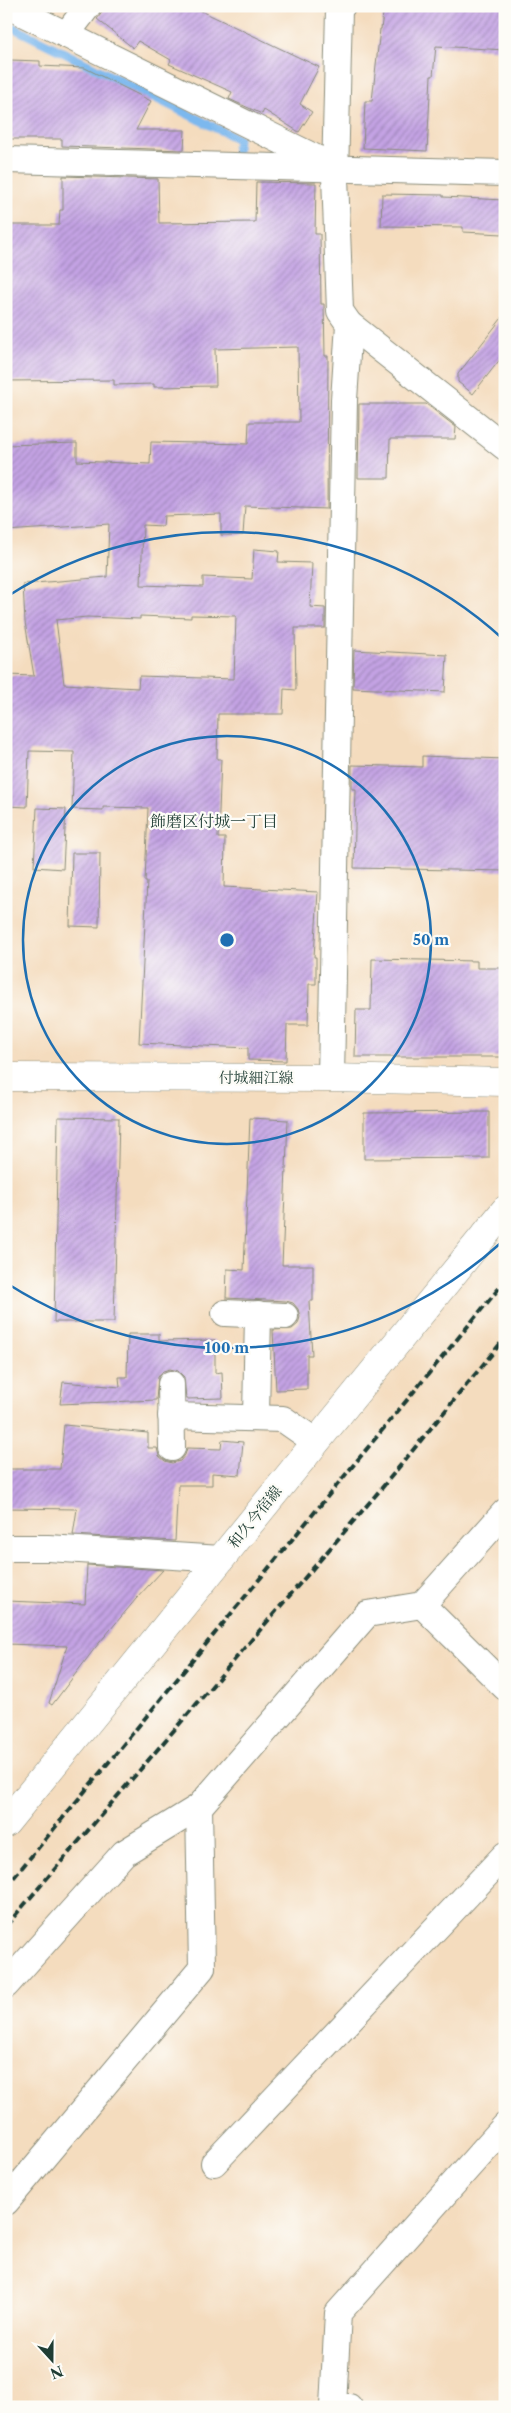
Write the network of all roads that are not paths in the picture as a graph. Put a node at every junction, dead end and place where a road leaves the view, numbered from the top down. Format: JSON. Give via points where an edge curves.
{"nodes":[{"id":1,"x":8,"y":6,"type":"edge"},
{"id":2,"x":88,"y":6,"type":"edge"},
{"id":3,"x":342,"y":6,"type":"edge"},
{"id":4,"x":66,"y":35,"type":"junction"},
{"id":5,"x":6,"y":160,"type":"edge"},
{"id":6,"x":335,"y":168,"type":"junction"},
{"id":7,"x":505,"y":173,"type":"edge"},
{"id":8,"x":349,"y":324,"type":"junction"},
{"id":9,"x":505,"y":447,"type":"edge"},
{"id":10,"x":6,"y":1077,"type":"edge"},
{"id":11,"x":331,"y":1078,"type":"junction"},
{"id":12,"x":505,"y":1082,"type":"edge"},
{"id":13,"x":505,"y":1210,"type":"edge"},
{"id":14,"x":225,"y":1313,"type":"dead end"},
{"id":15,"x":258,"y":1314,"type":"junction"},
{"id":16,"x":285,"y":1316,"type":"dead end"},
{"id":17,"x":171,"y":1384,"type":"dead end"},
{"id":18,"x":171,"y":1416,"type":"junction"},
{"id":19,"x":256,"y":1416,"type":"junction"},
{"id":20,"x":316,"y":1442,"type":"junction"},
{"id":21,"x":172,"y":1448,"type":"dead end"},
{"id":22,"x":505,"y":1512,"type":"edge"},
{"id":23,"x":6,"y":1548,"type":"edge"},
{"id":24,"x":221,"y":1559,"type":"junction"},
{"id":25,"x":422,"y":1604,"type":"junction"},
{"id":26,"x":503,"y":1682,"type":"edge"},
{"id":27,"x":199,"y":1807,"type":"junction"},
{"id":28,"x":6,"y":1824,"type":"edge"},
{"id":29,"x":505,"y":1855,"type":"edge"},
{"id":30,"x":6,"y":1985,"type":"edge"},
{"id":31,"x":505,"y":2126,"type":"edge"},
{"id":32,"x":214,"y":2163,"type":"dead end"},
{"id":33,"x":6,"y":2202,"type":"edge"},
{"id":34,"x":349,"y":2407,"type":"edge"}],
"edges":[{"from":1,"to":4,"type":"street"},
{"from":2,"to":4,"type":"street"},
{"from":3,"to":6,"type":"street","via":[[339,9]]},
{"from":4,"to":6,"type":"street"},
{"from":5,"to":6,"type":"street"},
{"from":6,"to":7,"type":"street"},
{"from":6,"to":8,"type":"street","via":[[340,311]]},
{"from":8,"to":9,"type":"street"},
{"from":8,"to":11,"type":"street","via":[[344,410]]},
{"from":10,"to":11,"type":"main road","name":"付城細江線"},
{"from":11,"to":12,"type":"main road","name":"付城細江線"},
{"from":13,"to":20,"type":"main road","name":"和久今宿線"},
{"from":14,"to":15,"type":"street"},
{"from":15,"to":16,"type":"street"},
{"from":15,"to":19,"type":"street"},
{"from":17,"to":18,"type":"street"},
{"from":18,"to":19,"type":"street"},
{"from":18,"to":21,"type":"street"},
{"from":19,"to":20,"type":"street","via":[[283,1419]]},
{"from":20,"to":24,"type":"main road","name":"和久今宿線"},
{"from":22,"to":25,"type":"street"},
{"from":23,"to":24,"type":"street"},
{"from":24,"to":28,"type":"main road","name":"和久今宿線"},
{"from":25,"to":26,"type":"street"},
{"from":25,"to":27,"type":"street","via":[[367,1614]]},
{"from":27,"to":30,"type":"street","via":[[124,1853]]},
{"from":27,"to":33,"type":"street","via":[[202,1968]]},
{"from":29,"to":32,"type":"street"},
{"from":31,"to":34,"type":"street","via":[[338,2314],[333,2406]]}]}
